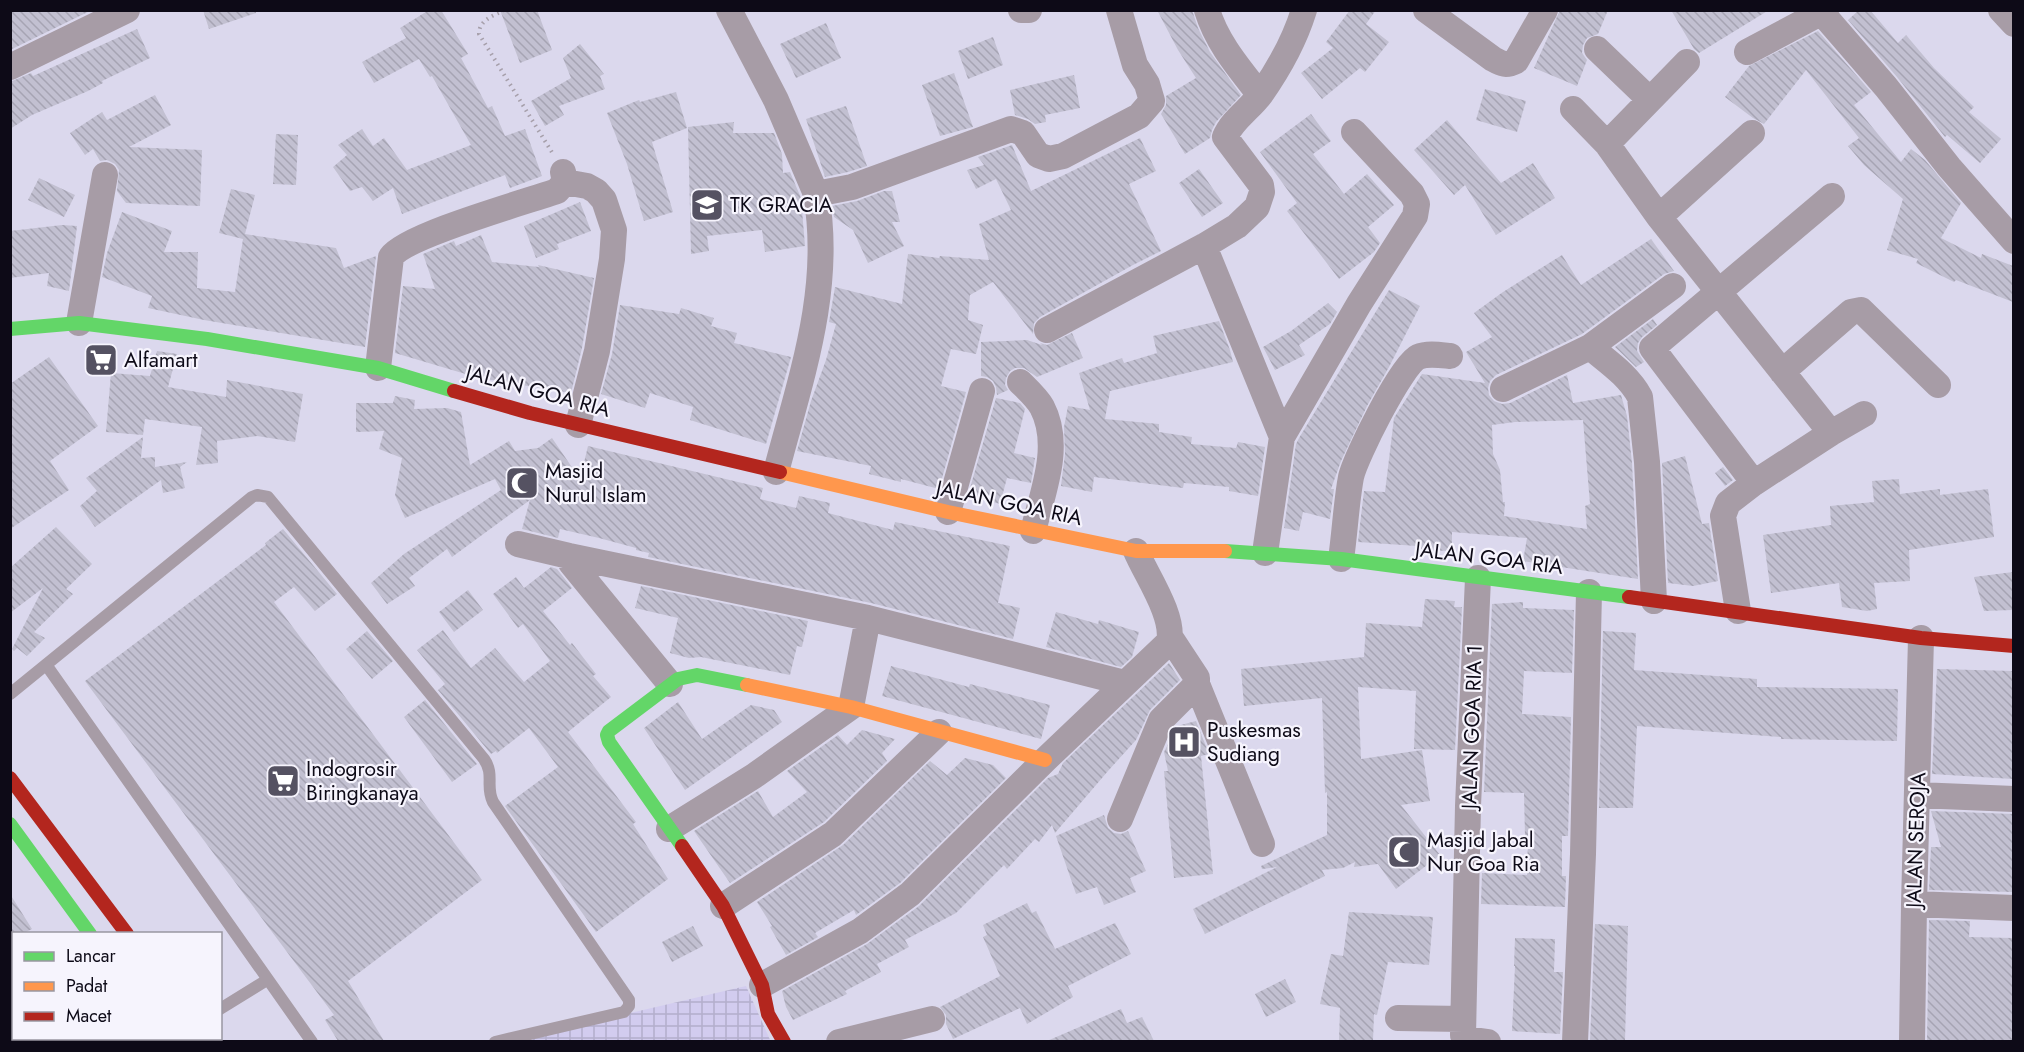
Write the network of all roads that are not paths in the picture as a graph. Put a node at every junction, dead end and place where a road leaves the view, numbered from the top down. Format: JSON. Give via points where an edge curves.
{"nodes":[{"id":1,"x":127,"y":10,"type":"edge"},
{"id":2,"x":729,"y":10,"type":"edge"},
{"id":3,"x":1021,"y":10,"type":"edge"},
{"id":4,"x":1029,"y":10,"type":"edge"},
{"id":5,"x":1119,"y":10,"type":"edge"},
{"id":6,"x":1207,"y":10,"type":"edge"},
{"id":7,"x":1304,"y":10,"type":"edge"},
{"id":8,"x":1426,"y":10,"type":"edge"},
{"id":9,"x":1545,"y":10,"type":"edge"},
{"id":10,"x":2001,"y":10,"type":"edge"},
{"id":11,"x":1824,"y":12,"type":"edge"},
{"id":12,"x":2013,"y":24,"type":"edge"},
{"id":13,"x":1597,"y":48,"type":"dead end"},
{"id":14,"x":1747,"y":52,"type":"dead end"},
{"id":15,"x":1687,"y":62,"type":"dead end"},
{"id":16,"x":10,"y":67,"type":"edge"},
{"id":17,"x":1260,"y":94,"type":"junction"},
{"id":18,"x":1649,"y":99,"type":"junction"},
{"id":19,"x":1573,"y":109,"type":"dead end"},
{"id":20,"x":1354,"y":132,"type":"dead end"},
{"id":21,"x":1752,"y":133,"type":"dead end"},
{"id":22,"x":1607,"y":144,"type":"junction"},
{"id":23,"x":105,"y":175,"type":"dead end"},
{"id":24,"x":816,"y":194,"type":"junction"},
{"id":25,"x":1832,"y":196,"type":"dead end"},
{"id":26,"x":1659,"y":217,"type":"junction"},
{"id":27,"x":2013,"y":241,"type":"edge"},
{"id":28,"x":1204,"y":246,"type":"junction"},
{"id":29,"x":1673,"y":286,"type":"dead end"},
{"id":30,"x":1718,"y":292,"type":"junction"},
{"id":31,"x":79,"y":324,"type":"junction"},
{"id":32,"x":10,"y":328,"type":"edge"},
{"id":33,"x":1047,"y":330,"type":"dead end"},
{"id":34,"x":1590,"y":347,"type":"junction"},
{"id":35,"x":1450,"y":356,"type":"dead end"},
{"id":36,"x":378,"y":368,"type":"junction"},
{"id":37,"x":1782,"y":372,"type":"junction"},
{"id":38,"x":1020,"y":382,"type":"dead end"},
{"id":39,"x":1938,"y":385,"type":"dead end"},
{"id":40,"x":1503,"y":389,"type":"dead end"},
{"id":41,"x":982,"y":391,"type":"dead end"},
{"id":42,"x":1864,"y":414,"type":"dead end"},
{"id":43,"x":578,"y":424,"type":"junction"},
{"id":44,"x":1831,"y":433,"type":"junction"},
{"id":45,"x":1282,"y":437,"type":"junction"},
{"id":46,"x":776,"y":472,"type":"junction"},
{"id":47,"x":1754,"y":483,"type":"junction"},
{"id":48,"x":948,"y":512,"type":"junction"},
{"id":49,"x":1034,"y":531,"type":"junction"},
{"id":50,"x":518,"y":544,"type":"dead end"},
{"id":51,"x":1136,"y":551,"type":"junction"},
{"id":52,"x":1265,"y":553,"type":"junction"},
{"id":53,"x":569,"y":556,"type":"junction"},
{"id":54,"x":1341,"y":559,"type":"junction"},
{"id":55,"x":1478,"y":578,"type":"junction"},
{"id":56,"x":1590,"y":592,"type":"junction"},
{"id":57,"x":1654,"y":601,"type":"junction"},
{"id":58,"x":1738,"y":611,"type":"junction"},
{"id":59,"x":868,"y":618,"type":"junction"},
{"id":60,"x":1170,"y":638,"type":"junction"},
{"id":61,"x":1921,"y":638,"type":"junction"},
{"id":62,"x":2013,"y":646,"type":"edge"},
{"id":63,"x":47,"y":666,"type":"junction"},
{"id":64,"x":1125,"y":683,"type":"junction"},
{"id":65,"x":670,"y":684,"type":"junction"},
{"id":66,"x":1197,"y":684,"type":"junction"},
{"id":67,"x":10,"y":694,"type":"edge"},
{"id":68,"x":851,"y":707,"type":"junction"},
{"id":69,"x":939,"y":732,"type":"junction"},
{"id":70,"x":1045,"y":760,"type":"junction"},
{"id":71,"x":10,"y":778,"type":"edge"},
{"id":72,"x":1917,"y":795,"type":"junction"},
{"id":73,"x":2013,"y":799,"type":"edge"},
{"id":74,"x":1120,"y":819,"type":"dead end"},
{"id":75,"x":10,"y":824,"type":"edge"},
{"id":76,"x":669,"y":829,"type":"junction"},
{"id":77,"x":1262,"y":844,"type":"dead end"},
{"id":78,"x":1914,"y":904,"type":"junction"},
{"id":79,"x":723,"y":906,"type":"junction"},
{"id":80,"x":2013,"y":908,"type":"edge"},
{"id":81,"x":89,"y":932,"type":"edge"},
{"id":82,"x":126,"y":932,"type":"edge"},
{"id":83,"x":267,"y":980,"type":"junction"},
{"id":84,"x":762,"y":985,"type":"junction"},
{"id":85,"x":222,"y":1009,"type":"edge"},
{"id":86,"x":932,"y":1018,"type":"dead end"},
{"id":87,"x":1398,"y":1018,"type":"dead end"},
{"id":88,"x":1463,"y":1019,"type":"junction"},
{"id":89,"x":312,"y":1041,"type":"edge"},
{"id":90,"x":495,"y":1041,"type":"edge"},
{"id":91,"x":784,"y":1041,"type":"edge"},
{"id":92,"x":839,"y":1041,"type":"edge"},
{"id":93,"x":1488,"y":1041,"type":"edge"},
{"id":94,"x":1575,"y":1041,"type":"edge"},
{"id":95,"x":1912,"y":1041,"type":"edge"}],
"edges":[{"from":1,"to":16,"type":"street"},
{"from":2,"to":24,"type":"street","via":[[776,100]]},
{"from":3,"to":4,"type":"street"},
{"from":5,"to":24,"type":"street","via":[[1135,65],[1152,101],[1139,116],[1063,156],[1049,159],[1038,155],[1023,133],[1011,129],[852,187]]},
{"from":6,"to":17,"type":"street","via":[[1232,60]]},
{"from":7,"to":17,"type":"street","via":[[1297,32]]},
{"from":8,"to":9,"type":"street","via":[[1493,59],[1509,65],[1516,61]]},
{"from":10,"to":12,"type":"street"},
{"from":11,"to":14,"type":"street"},
{"from":11,"to":27,"type":"street"},
{"from":13,"to":18,"type":"street"},
{"from":15,"to":18,"type":"street"},
{"from":17,"to":28,"type":"street","via":[[1225,137],[1261,184],[1257,207],[1237,226]]},
{"from":18,"to":22,"type":"street"},
{"from":19,"to":22,"type":"street"},
{"from":20,"to":45,"type":"street","via":[[1412,194],[1417,204],[1415,216]]},
{"from":21,"to":26,"type":"street"},
{"from":22,"to":26,"type":"street"},
{"from":23,"to":31,"type":"street"},
{"from":24,"to":46,"type":"street","via":[[821,283],[814,326]]},
{"from":25,"to":30,"type":"street"},
{"from":26,"to":30,"type":"street"},
{"from":28,"to":33,"type":"street"},
{"from":28,"to":45,"type":"street"},
{"from":29,"to":34,"type":"street"},
{"from":30,"to":37,"type":"street"},
{"from":30,"to":47,"type":"street","via":[[1652,348]]},
{"from":31,"to":32,"type":"main road","name":"JALAN GOA RIA"},
{"from":31,"to":36,"type":"main road","name":"JALAN GOA RIA","via":[[173,334]]},
{"from":34,"to":40,"type":"street"},
{"from":34,"to":57,"type":"street","via":[[1620,372],[1640,397]]},
{"from":35,"to":54,"type":"street","via":[[1425,355],[1411,362],[1385,403],[1352,474]]},
{"from":36,"to":43,"type":"main road","name":"JALAN GOA RIA"},
{"from":36,"to":43,"type":"street","via":[[391,257],[395,251],[434,232],[557,191],[564,177],[587,186],[604,200],[614,230],[597,351]]},
{"from":37,"to":39,"type":"street","via":[[1851,312],[1861,310]]},
{"from":37,"to":44,"type":"street"},
{"from":38,"to":49,"type":"street","via":[[1041,405],[1050,444],[1050,465]]},
{"from":41,"to":48,"type":"street"},
{"from":42,"to":44,"type":"street"},
{"from":43,"to":46,"type":"main road","name":"JALAN GOA RIA"},
{"from":44,"to":47,"type":"street"},
{"from":45,"to":52,"type":"street"},
{"from":46,"to":48,"type":"main road","name":"JALAN GOA RIA"},
{"from":47,"to":58,"type":"street","via":[[1728,503],[1723,516]]},
{"from":48,"to":49,"type":"main road","name":"JALAN GOA RIA"},
{"from":49,"to":51,"type":"main road","name":"JALAN GOA RIA"},
{"from":50,"to":53,"type":"street"},
{"from":51,"to":52,"type":"main road","name":"JALAN GOA RIA"},
{"from":51,"to":60,"type":"street","via":[[1164,611]]},
{"from":52,"to":54,"type":"main road","name":"JALAN GOA RIA"},
{"from":53,"to":59,"type":"street"},
{"from":53,"to":65,"type":"street"},
{"from":54,"to":55,"type":"main road","name":"JALAN GOA RIA"},
{"from":55,"to":56,"type":"main road","name":"JALAN GOA RIA"},
{"from":55,"to":88,"type":"street","name":"JALAN GOA RIA 1"},
{"from":56,"to":57,"type":"main road","name":"JALAN GOA RIA"},
{"from":56,"to":94,"type":"street"},
{"from":57,"to":58,"type":"main road","name":"JALAN GOA RIA"},
{"from":58,"to":61,"type":"main road","name":"JALAN GOA RIA"},
{"from":59,"to":64,"type":"street"},
{"from":59,"to":68,"type":"street"},
{"from":60,"to":64,"type":"street"},
{"from":60,"to":66,"type":"street","via":[[1197,678]]},
{"from":61,"to":62,"type":"main road","name":"JALAN GOA RIA"},
{"from":61,"to":72,"type":"street","name":"JALAN SEROJA"},
{"from":63,"to":67,"type":"lane"},
{"from":63,"to":83,"type":"lane"},
{"from":63,"to":90,"type":"lane","via":[[252,497],[268,496],[484,759],[490,772],[489,794],[493,802],[629,1000],[624,1012]]},
{"from":64,"to":70,"type":"street"},
{"from":65,"to":68,"type":"main road","via":[[687,676],[706,675]]},
{"from":65,"to":76,"type":"main road","via":[[607,735]]},
{"from":66,"to":74,"type":"street","via":[[1161,720]]},
{"from":66,"to":77,"type":"street"},
{"from":68,"to":69,"type":"main road"},
{"from":68,"to":76,"type":"street","via":[[754,776]]},
{"from":69,"to":70,"type":"main road"},
{"from":69,"to":79,"type":"street","via":[[833,834]]},
{"from":70,"to":84,"type":"street","via":[[910,894],[860,931]]},
{"from":71,"to":82,"type":"main road"},
{"from":72,"to":73,"type":"street"},
{"from":72,"to":78,"type":"street","name":"JALAN SEROJA"},
{"from":75,"to":81,"type":"main road"},
{"from":76,"to":79,"type":"main road"},
{"from":78,"to":80,"type":"street"},
{"from":78,"to":95,"type":"street","name":"JALAN SEROJA"},
{"from":79,"to":84,"type":"main road"},
{"from":83,"to":85,"type":"lane"},
{"from":83,"to":89,"type":"lane"},
{"from":84,"to":91,"type":"main road","via":[[768,1014]]},
{"from":86,"to":92,"type":"street"},
{"from":87,"to":88,"type":"street"},
{"from":88,"to":93,"type":"street","via":[[1465,1038]]}]}
